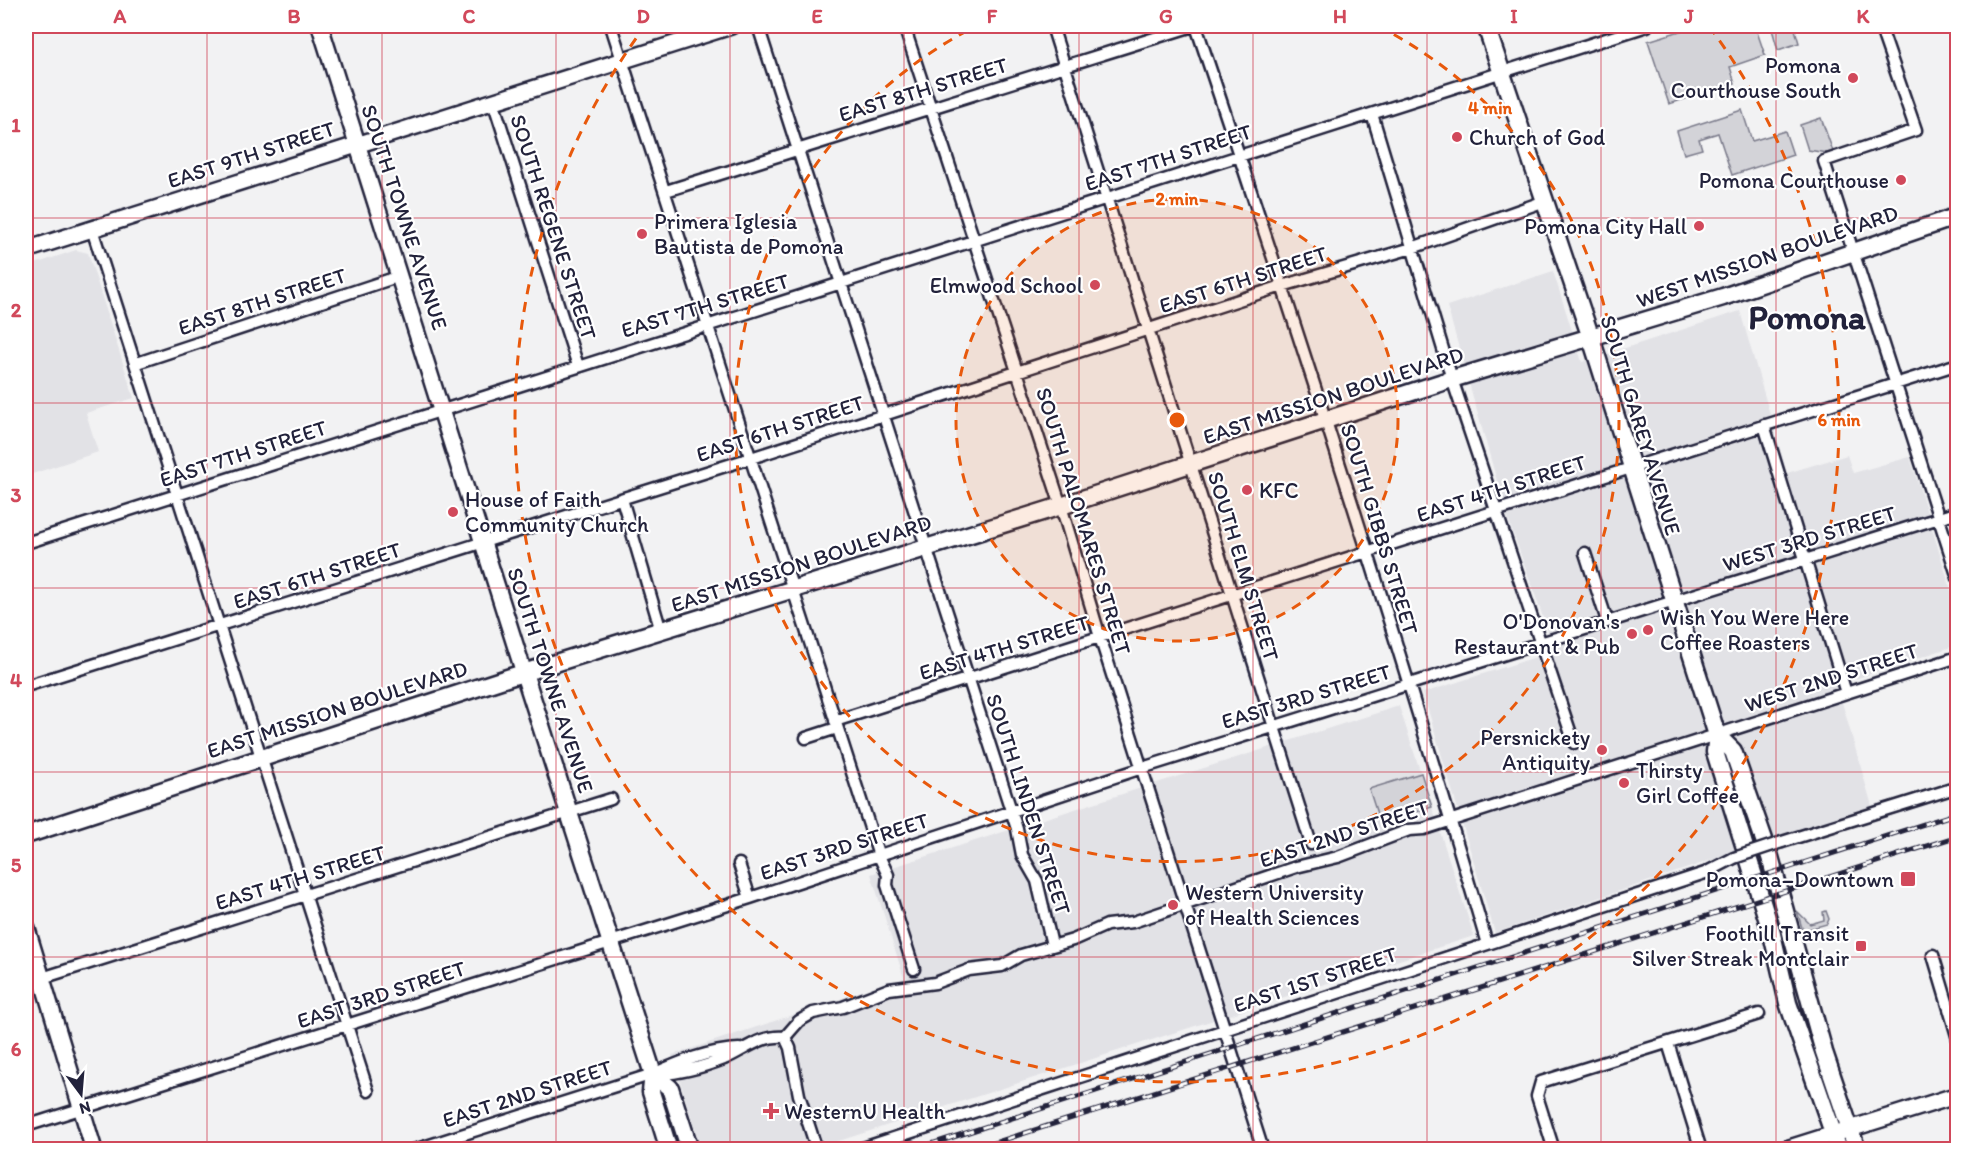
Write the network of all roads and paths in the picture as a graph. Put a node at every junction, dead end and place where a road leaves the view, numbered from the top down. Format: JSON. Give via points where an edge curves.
{"nodes":[{"id":1,"x":320,"y":26,"type":"edge"},
{"id":2,"x":611,"y":26,"type":"edge"},
{"id":3,"x":731,"y":26,"type":"edge"},
{"id":4,"x":758,"y":26,"type":"edge"},
{"id":5,"x":904,"y":26,"type":"edge"},
{"id":6,"x":1052,"y":26,"type":"edge"},
{"id":7,"x":1195,"y":26,"type":"edge"},
{"id":8,"x":1486,"y":26,"type":"edge"},
{"id":9,"x":1647,"y":26,"type":"edge"},
{"id":10,"x":1880,"y":26,"type":"edge"},
{"id":11,"x":1635,"y":27,"type":"edge"},
{"id":12,"x":621,"y":59,"type":"junction"},
{"id":13,"x":1066,"y":65,"type":"junction"},
{"id":14,"x":1500,"y":72,"type":"junction"},
{"id":15,"x":493,"y":100,"type":"junction"},
{"id":16,"x":929,"y":106,"type":"junction"},
{"id":17,"x":1372,"y":114,"type":"junction"},
{"id":18,"x":357,"y":143,"type":"junction"},
{"id":19,"x":799,"y":149,"type":"junction"},
{"id":20,"x":1240,"y":155,"type":"junction"},
{"id":21,"x":666,"y":191,"type":"junction"},
{"id":22,"x":1107,"y":196,"type":"junction"},
{"id":23,"x":1545,"y":201,"type":"junction"},
{"id":24,"x":1958,"y":216,"type":"edge"},
{"id":25,"x":92,"y":229,"type":"junction"},
{"id":26,"x":974,"y":241,"type":"junction"},
{"id":27,"x":1412,"y":248,"type":"junction"},
{"id":28,"x":26,"y":250,"type":"edge"},
{"id":29,"x":1852,"y":250,"type":"junction"},
{"id":30,"x":400,"y":276,"type":"junction"},
{"id":31,"x":841,"y":283,"type":"junction"},
{"id":32,"x":1282,"y":286,"type":"junction"},
{"id":33,"x":707,"y":325,"type":"junction"},
{"id":34,"x":1148,"y":330,"type":"junction"},
{"id":35,"x":1591,"y":338,"type":"junction"},
{"id":36,"x":137,"y":363,"type":"junction"},
{"id":37,"x":1958,"y":364,"type":"edge"},
{"id":38,"x":578,"y":366,"type":"junction"},
{"id":39,"x":1018,"y":372,"type":"junction"},
{"id":40,"x":1452,"y":379,"type":"junction"},
{"id":41,"x":1895,"y":384,"type":"junction"},
{"id":42,"x":443,"y":410,"type":"junction"},
{"id":43,"x":883,"y":416,"type":"junction"},
{"id":44,"x":1325,"y":419,"type":"junction"},
{"id":45,"x":1764,"y":425,"type":"junction"},
{"id":46,"x":751,"y":458,"type":"junction"},
{"id":47,"x":1192,"y":464,"type":"junction"},
{"id":48,"x":1631,"y":467,"type":"junction"},
{"id":49,"x":177,"y":494,"type":"junction"},
{"id":50,"x":622,"y":499,"type":"junction"},
{"id":51,"x":1061,"y":506,"type":"junction"},
{"id":52,"x":1496,"y":508,"type":"junction"},
{"id":53,"x":1958,"y":512,"type":"edge"},
{"id":54,"x":1938,"y":518,"type":"junction"},
{"id":55,"x":26,"y":543,"type":"edge"},
{"id":56,"x":483,"y":543,"type":"junction"},
{"id":57,"x":924,"y":547,"type":"junction"},
{"id":58,"x":1367,"y":553,"type":"junction"},
{"id":59,"x":1585,"y":553,"type":"dead end"},
{"id":60,"x":1806,"y":560,"type":"junction"},
{"id":61,"x":1958,"y":578,"type":"edge"},
{"id":62,"x":794,"y":590,"type":"junction"},
{"id":63,"x":1233,"y":595,"type":"junction"},
{"id":64,"x":1673,"y":600,"type":"junction"},
{"id":65,"x":1607,"y":621,"type":"junction"},
{"id":66,"x":219,"y":626,"type":"junction"},
{"id":67,"x":661,"y":631,"type":"junction"},
{"id":68,"x":1100,"y":637,"type":"junction"},
{"id":69,"x":1540,"y":644,"type":"junction"},
{"id":70,"x":1958,"y":657,"type":"edge"},
{"id":71,"x":524,"y":673,"type":"junction"},
{"id":72,"x":968,"y":678,"type":"junction"},
{"id":73,"x":1408,"y":685,"type":"junction"},
{"id":74,"x":26,"y":686,"type":"edge"},
{"id":75,"x":1846,"y":693,"type":"junction"},
{"id":76,"x":836,"y":724,"type":"junction"},
{"id":77,"x":1273,"y":727,"type":"junction"},
{"id":78,"x":1717,"y":735,"type":"junction"},
{"id":79,"x":806,"y":738,"type":"dead end"},
{"id":80,"x":1574,"y":743,"type":"dead end"},
{"id":81,"x":260,"y":757,"type":"junction"},
{"id":82,"x":1142,"y":768,"type":"junction"},
{"id":83,"x":1958,"y":787,"type":"edge"},
{"id":84,"x":611,"y":799,"type":"dead end"},
{"id":85,"x":570,"y":813,"type":"junction"},
{"id":86,"x":1011,"y":813,"type":"junction"},
{"id":87,"x":1450,"y":820,"type":"junction"},
{"id":88,"x":26,"y":835,"type":"edge"},
{"id":89,"x":1311,"y":844,"type":"dead end"},
{"id":90,"x":879,"y":856,"type":"junction"},
{"id":91,"x":739,"y":864,"type":"dead end"},
{"id":92,"x":307,"y":895,"type":"junction"},
{"id":93,"x":750,"y":898,"type":"junction"},
{"id":94,"x":1185,"y":903,"type":"junction"},
{"id":95,"x":26,"y":926,"type":"edge"},
{"id":96,"x":611,"y":941,"type":"junction"},
{"id":97,"x":1486,"y":944,"type":"junction"},
{"id":98,"x":1052,"y":945,"type":"junction"},
{"id":99,"x":1932,"y":955,"type":"dead end"},
{"id":100,"x":914,"y":969,"type":"dead end"},
{"id":101,"x":42,"y":978,"type":"junction"},
{"id":102,"x":1759,"y":1014,"type":"dead end"},
{"id":103,"x":348,"y":1026,"type":"junction"},
{"id":104,"x":1225,"y":1029,"type":"junction"},
{"id":105,"x":785,"y":1037,"type":"junction"},
{"id":106,"x":1958,"y":1039,"type":"edge"},
{"id":107,"x":1668,"y":1043,"type":"junction"},
{"id":108,"x":653,"y":1074,"type":"junction"},
{"id":109,"x":368,"y":1091,"type":"dead end"},
{"id":110,"x":1958,"y":1095,"type":"edge"},
{"id":111,"x":82,"y":1108,"type":"junction"},
{"id":112,"x":26,"y":1126,"type":"edge"},
{"id":113,"x":1851,"y":1129,"type":"junction"},
{"id":114,"x":1836,"y":1142,"type":"edge"},
{"id":115,"x":94,"y":1149,"type":"edge"},
{"id":116,"x":414,"y":1149,"type":"edge"},
{"id":117,"x":669,"y":1149,"type":"edge"},
{"id":118,"x":690,"y":1149,"type":"edge"},
{"id":119,"x":818,"y":1149,"type":"edge"},
{"id":120,"x":857,"y":1149,"type":"edge"},
{"id":121,"x":1263,"y":1149,"type":"edge"},
{"id":122,"x":1554,"y":1149,"type":"edge"},
{"id":123,"x":1701,"y":1149,"type":"edge"},
{"id":124,"x":1783,"y":1149,"type":"edge"},
{"id":125,"x":1857,"y":1149,"type":"edge"}],
"edges":[{"from":1,"to":18,"type":"street","name":"SOUTH TOWNE AVENUE"},
{"from":2,"to":12,"type":"street"},
{"from":3,"to":12,"type":"street","name":"EAST 9TH STREET"},
{"from":4,"to":19,"type":"street","name":"SOUTH LINDEN STREET"},
{"from":5,"to":16,"type":"street","name":"SOUTH PALOMARES STREET"},
{"from":6,"to":13,"type":"street","name":"SOUTH ELM STREET"},
{"from":7,"to":13,"type":"street","name":"EAST 8TH STREET"},
{"from":7,"to":20,"type":"street","name":"SOUTH GIBBS STREET"},
{"from":8,"to":14,"type":"main road","name":"SOUTH GAREY AVENUE"},
{"from":9,"to":11,"type":"street","name":"EAST 7TH STREET"},
{"from":10,"to":29,"type":"street","via":[[1916,130],[1824,161]]},
{"from":11,"to":14,"type":"street","name":"EAST 7TH STREET"},
{"from":12,"to":15,"type":"street","name":"EAST 9TH STREET"},
{"from":12,"to":21,"type":"street"},
{"from":13,"to":16,"type":"street","name":"EAST 8TH STREET"},
{"from":13,"to":22,"type":"street","name":"SOUTH ELM STREET"},
{"from":14,"to":17,"type":"street","name":"EAST 7TH STREET"},
{"from":14,"to":23,"type":"main road","name":"SOUTH GAREY AVENUE"},
{"from":15,"to":18,"type":"street","name":"EAST 9TH STREET"},
{"from":15,"to":38,"type":"street","name":"SOUTH REGENE STREET"},
{"from":16,"to":19,"type":"street","name":"EAST 8TH STREET"},
{"from":16,"to":26,"type":"street","name":"SOUTH PALOMARES STREET"},
{"from":17,"to":20,"type":"street","name":"EAST 7TH STREET"},
{"from":17,"to":27,"type":"street"},
{"from":18,"to":25,"type":"street","name":"EAST 9TH STREET"},
{"from":18,"to":30,"type":"street","name":"SOUTH TOWNE AVENUE"},
{"from":19,"to":21,"type":"street","name":"EAST 8TH STREET"},
{"from":19,"to":31,"type":"street","name":"SOUTH LINDEN STREET"},
{"from":20,"to":22,"type":"street","name":"EAST 7TH STREET"},
{"from":20,"to":32,"type":"street","name":"SOUTH GIBBS STREET"},
{"from":21,"to":33,"type":"street"},
{"from":22,"to":26,"type":"street","name":"EAST 7TH STREET"},
{"from":22,"to":34,"type":"street","name":"SOUTH ELM STREET"},
{"from":23,"to":27,"type":"street","name":"EAST 6TH STREET"},
{"from":23,"to":35,"type":"main road","name":"SOUTH GAREY AVENUE"},
{"from":24,"to":29,"type":"main road","name":"WEST MISSION BOULEVARD"},
{"from":25,"to":28,"type":"street","name":"EAST 9TH STREET"},
{"from":25,"to":36,"type":"street"},
{"from":26,"to":31,"type":"street","name":"EAST 7TH STREET"},
{"from":26,"to":39,"type":"street","name":"SOUTH PALOMARES STREET"},
{"from":27,"to":32,"type":"street","name":"EAST 6TH STREET"},
{"from":27,"to":40,"type":"street"},
{"from":29,"to":35,"type":"main road","name":"WEST MISSION BOULEVARD","via":[[1723,297]]},
{"from":29,"to":41,"type":"street"},
{"from":30,"to":36,"type":"street","name":"EAST 8TH STREET"},
{"from":30,"to":42,"type":"street","name":"SOUTH TOWNE AVENUE"},
{"from":31,"to":33,"type":"street","name":"EAST 7TH STREET"},
{"from":31,"to":43,"type":"street","name":"SOUTH LINDEN STREET"},
{"from":32,"to":34,"type":"street","name":"EAST 6TH STREET"},
{"from":32,"to":44,"type":"street","name":"SOUTH GIBBS STREET"},
{"from":33,"to":38,"type":"street","name":"EAST 7TH STREET"},
{"from":33,"to":46,"type":"street"},
{"from":34,"to":39,"type":"street","name":"EAST 6TH STREET"},
{"from":34,"to":47,"type":"street","name":"SOUTH ELM STREET"},
{"from":35,"to":40,"type":"main road","name":"EAST MISSION BOULEVARD"},
{"from":35,"to":48,"type":"main road","name":"SOUTH GAREY AVENUE"},
{"from":36,"to":49,"type":"street"},
{"from":37,"to":41,"type":"street","name":"EAST 4TH STREET"},
{"from":38,"to":42,"type":"street","name":"EAST 7TH STREET"},
{"from":39,"to":43,"type":"street","name":"EAST 6TH STREET"},
{"from":39,"to":51,"type":"street","name":"SOUTH PALOMARES STREET"},
{"from":40,"to":44,"type":"main road","name":"EAST MISSION BOULEVARD"},
{"from":40,"to":52,"type":"street"},
{"from":41,"to":45,"type":"street","name":"EAST 4TH STREET"},
{"from":41,"to":54,"type":"street"},
{"from":42,"to":49,"type":"street","name":"EAST 7TH STREET"},
{"from":42,"to":56,"type":"street","name":"SOUTH TOWNE AVENUE"},
{"from":43,"to":46,"type":"street","name":"EAST 6TH STREET"},
{"from":43,"to":57,"type":"street","name":"SOUTH LINDEN STREET"},
{"from":44,"to":47,"type":"main road","name":"EAST MISSION BOULEVARD"},
{"from":44,"to":58,"type":"street","name":"SOUTH GIBBS STREET"},
{"from":45,"to":48,"type":"street","name":"EAST 4TH STREET"},
{"from":45,"to":60,"type":"street"},
{"from":46,"to":50,"type":"street","name":"EAST 6TH STREET"},
{"from":46,"to":62,"type":"street"},
{"from":47,"to":51,"type":"main road","name":"EAST MISSION BOULEVARD"},
{"from":47,"to":63,"type":"street","name":"SOUTH ELM STREET"},
{"from":48,"to":52,"type":"street","name":"EAST 4TH STREET"},
{"from":48,"to":64,"type":"main road","name":"SOUTH GAREY AVENUE"},
{"from":49,"to":55,"type":"street","name":"EAST 7TH STREET"},
{"from":49,"to":66,"type":"street"},
{"from":50,"to":56,"type":"street","name":"EAST 6TH STREET"},
{"from":50,"to":67,"type":"street"},
{"from":51,"to":57,"type":"main road","name":"EAST MISSION BOULEVARD"},
{"from":51,"to":68,"type":"street","name":"SOUTH PALOMARES STREET"},
{"from":52,"to":58,"type":"street","name":"EAST 4TH STREET"},
{"from":52,"to":69,"type":"street"},
{"from":53,"to":54,"type":"street","name":"WEST 3RD STREET"},
{"from":54,"to":60,"type":"street","name":"WEST 3RD STREET"},
{"from":54,"to":61,"type":"street"},
{"from":56,"to":66,"type":"street","name":"EAST 6TH STREET"},
{"from":56,"to":71,"type":"street","name":"SOUTH TOWNE AVENUE"},
{"from":57,"to":62,"type":"main road","name":"EAST MISSION BOULEVARD"},
{"from":57,"to":72,"type":"street","name":"SOUTH LINDEN STREET"},
{"from":58,"to":63,"type":"street","name":"EAST 4TH STREET"},
{"from":58,"to":73,"type":"street","name":"SOUTH GIBBS STREET"},
{"from":59,"to":65,"type":"street"},
{"from":60,"to":64,"type":"street","name":"WEST 3RD STREET"},
{"from":60,"to":75,"type":"street"},
{"from":62,"to":67,"type":"main road","name":"EAST MISSION BOULEVARD"},
{"from":62,"to":76,"type":"street"},
{"from":63,"to":68,"type":"street","name":"EAST 4TH STREET"},
{"from":63,"to":77,"type":"street","name":"SOUTH ELM STREET"},
{"from":64,"to":65,"type":"street","name":"EAST 3RD STREET"},
{"from":64,"to":78,"type":"main road","name":"SOUTH GAREY AVENUE"},
{"from":65,"to":69,"type":"street","name":"EAST 3RD STREET"},
{"from":66,"to":74,"type":"street","name":"EAST 6TH STREET"},
{"from":66,"to":81,"type":"street"},
{"from":67,"to":71,"type":"main road","name":"EAST MISSION BOULEVARD"},
{"from":68,"to":72,"type":"street","name":"EAST 4TH STREET"},
{"from":68,"to":82,"type":"street","name":"SOUTH PALOMARES STREET"},
{"from":69,"to":73,"type":"street","name":"EAST 3RD STREET"},
{"from":69,"to":80,"type":"street"},
{"from":70,"to":75,"type":"street","name":"WEST 2ND STREET"},
{"from":71,"to":81,"type":"main road","name":"EAST MISSION BOULEVARD"},
{"from":71,"to":85,"type":"main road","name":"SOUTH TOWNE AVENUE"},
{"from":72,"to":76,"type":"street","name":"EAST 4TH STREET"},
{"from":72,"to":86,"type":"street","name":"SOUTH LINDEN STREET"},
{"from":73,"to":77,"type":"street","name":"EAST 3RD STREET"},
{"from":73,"to":87,"type":"street","name":"SOUTH GIBBS STREET"},
{"from":75,"to":78,"type":"street","name":"WEST 2ND STREET"},
{"from":76,"to":79,"type":"street","name":"EAST 4TH STREET"},
{"from":76,"to":90,"type":"street"},
{"from":77,"to":82,"type":"street","name":"EAST 3RD STREET"},
{"from":77,"to":89,"type":"street","name":"SOUTH ELM STREET"},
{"from":78,"to":87,"type":"street","name":"EAST 2ND STREET"},
{"from":78,"to":113,"type":"main road","name":"SOUTH GAREY AVENUE","via":[[1733,751],[1788,914],[1824,1052]]},
{"from":78,"to":114,"type":"main road","via":[[1715,752],[1772,934],[1788,1003]]},
{"from":81,"to":88,"type":"main road","name":"EAST MISSION BOULEVARD"},
{"from":81,"to":92,"type":"street"},
{"from":82,"to":86,"type":"street","name":"EAST 3RD STREET"},
{"from":82,"to":94,"type":"street","name":"SOUTH PALOMARES STREET"},
{"from":83,"to":97,"type":"street","name":"EAST 1ST STREET","bridge":true,"via":[[1782,842],[1734,858],[1705,873]]},
{"from":84,"to":85,"type":"street","name":"EAST 4TH STREET"},
{"from":85,"to":92,"type":"street","name":"EAST 4TH STREET"},
{"from":85,"to":96,"type":"main road","name":"SOUTH TOWNE AVENUE"},
{"from":86,"to":90,"type":"street","name":"EAST 3RD STREET"},
{"from":86,"to":98,"type":"street","name":"SOUTH LINDEN STREET","via":[[1022,855],[1037,881]]},
{"from":87,"to":94,"type":"street","name":"EAST 2ND STREET"},
{"from":87,"to":97,"type":"street","name":"SOUTH GIBBS STREET"},
{"from":90,"to":93,"type":"street","name":"EAST 3RD STREET"},
{"from":90,"to":100,"type":"street","via":[[878,870],[887,885]]},
{"from":91,"to":93,"type":"street"},
{"from":92,"to":101,"type":"street","name":"EAST 4TH STREET"},
{"from":92,"to":103,"type":"street"},
{"from":93,"to":96,"type":"street","name":"EAST 3RD STREET"},
{"from":94,"to":98,"type":"street","name":"EAST 2ND STREET"},
{"from":94,"to":104,"type":"street","name":"SOUTH PALOMARES STREET"},
{"from":95,"to":101,"type":"street"},
{"from":96,"to":103,"type":"street","name":"EAST 3RD STREET"},
{"from":96,"to":108,"type":"main road","name":"SOUTH TOWNE AVENUE"},
{"from":97,"to":104,"type":"street","name":"EAST 1ST STREET"},
{"from":98,"to":105,"type":"street","name":"EAST 2ND STREET","via":[[1002,966],[888,990],[843,1007],[813,1013],[799,1020]]},
{"from":99,"to":106,"type":"street"},
{"from":101,"to":111,"type":"street"},
{"from":102,"to":107,"type":"street"},
{"from":103,"to":109,"type":"street"},
{"from":103,"to":111,"type":"street","name":"EAST 3RD STREET"},
{"from":104,"to":120,"type":"street","name":"EAST 1ST STREET"},
{"from":104,"to":121,"type":"street","name":"SOUTH PALOMARES STREET"},
{"from":105,"to":108,"type":"street","name":"EAST 2ND STREET","via":[[777,1036],[740,1049],[723,1049]]},
{"from":105,"to":119,"type":"street"},
{"from":107,"to":122,"type":"street","via":[[1541,1082],[1537,1095]]},
{"from":107,"to":123,"type":"street"},
{"from":108,"to":116,"type":"street","name":"EAST 2ND STREET"},
{"from":108,"to":117,"type":"main road","via":[[651,1092]]},
{"from":108,"to":118,"type":"main road","via":[[670,1088]]},
{"from":110,"to":113,"type":"street"},
{"from":111,"to":112,"type":"street","name":"EAST 3RD STREET"},
{"from":111,"to":115,"type":"street"},
{"from":113,"to":114,"type":"street"},
{"from":113,"to":125,"type":"main road","name":"SOUTH GAREY AVENUE"},
{"from":114,"to":124,"type":"street"}]}
